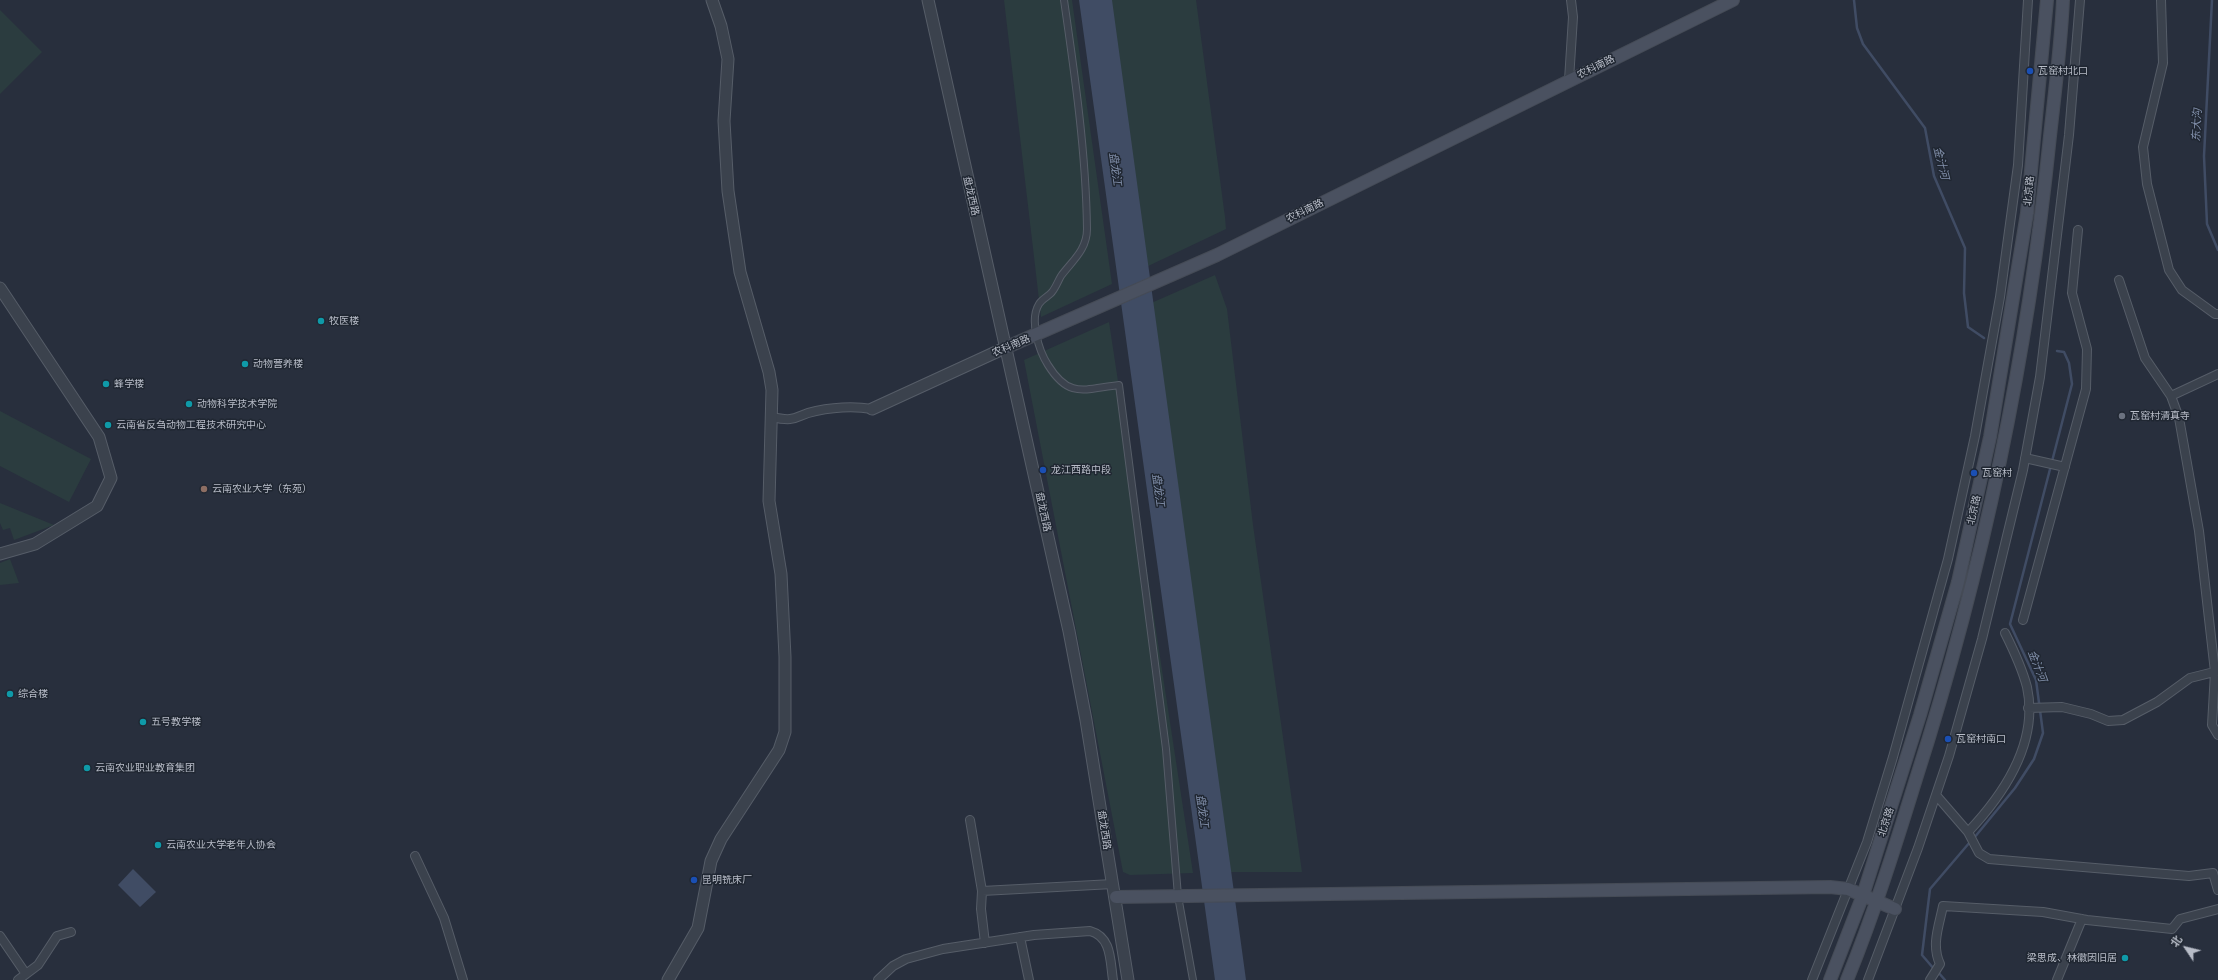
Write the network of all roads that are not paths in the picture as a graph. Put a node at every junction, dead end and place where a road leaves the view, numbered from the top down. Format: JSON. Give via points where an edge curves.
{"nodes":[{"id":1,"x":712,"y":0,"type":"edge"},
{"id":2,"x":928,"y":0,"type":"edge"},
{"id":3,"x":1064,"y":0,"type":"edge"},
{"id":4,"x":1572,"y":0,"type":"edge"},
{"id":5,"x":1733,"y":0,"type":"edge"},
{"id":6,"x":2028,"y":0,"type":"edge"},
{"id":7,"x":2047,"y":0,"type":"edge"},
{"id":8,"x":2063,"y":0,"type":"edge"},
{"id":9,"x":2080,"y":0,"type":"edge"},
{"id":10,"x":2161,"y":0,"type":"edge"},
{"id":11,"x":1569,"y":80,"type":"junction"},
{"id":12,"x":2078,"y":230,"type":"dead end"},
{"id":13,"x":2119,"y":280,"type":"dead end"},
{"id":14,"x":0,"y":288,"type":"edge"},
{"id":15,"x":2218,"y":314,"type":"edge"},
{"id":16,"x":1036,"y":335,"type":"junction"},
{"id":17,"x":1007,"y":347,"type":"junction"},
{"id":18,"x":2218,"y":374,"type":"edge"},
{"id":19,"x":2171,"y":396,"type":"junction"},
{"id":20,"x":872,"y":409,"type":"joint"},
{"id":21,"x":772,"y":417,"type":"junction"},
{"id":22,"x":2025,"y":458,"type":"junction"},
{"id":23,"x":2061,"y":466,"type":"junction"},
{"id":24,"x":0,"y":554,"type":"edge"},
{"id":25,"x":2023,"y":620,"type":"dead end"},
{"id":26,"x":2005,"y":634,"type":"dead end"},
{"id":27,"x":2217,"y":672,"type":"edge"},
{"id":28,"x":2028,"y":708,"type":"junction"},
{"id":29,"x":2218,"y":735,"type":"edge"},
{"id":30,"x":1936,"y":795,"type":"junction"},
{"id":31,"x":970,"y":820,"type":"dead end"},
{"id":32,"x":1968,"y":832,"type":"junction"},
{"id":33,"x":415,"y":856,"type":"dead end"},
{"id":34,"x":1113,"y":884,"type":"junction"},
{"id":35,"x":1848,"y":889,"type":"junction"},
{"id":36,"x":2218,"y":890,"type":"edge"},
{"id":37,"x":982,"y":891,"type":"junction"},
{"id":38,"x":1863,"y":895,"type":"junction"},
{"id":39,"x":1178,"y":896,"type":"junction"},
{"id":40,"x":1116,"y":897,"type":"junction"},
{"id":41,"x":1877,"y":900,"type":"junction"},
{"id":42,"x":1895,"y":909,"type":"junction"},
{"id":43,"x":2218,"y":909,"type":"edge"},
{"id":44,"x":2082,"y":919,"type":"junction"},
{"id":45,"x":71,"y":932,"type":"dead end"},
{"id":46,"x":0,"y":936,"type":"edge"},
{"id":47,"x":1020,"y":937,"type":"junction"},
{"id":48,"x":984,"y":943,"type":"junction"},
{"id":49,"x":26,"y":974,"type":"junction"},
{"id":50,"x":1931,"y":978,"type":"edge"},
{"id":51,"x":18,"y":980,"type":"edge"},
{"id":52,"x":463,"y":980,"type":"edge"},
{"id":53,"x":668,"y":980,"type":"edge"},
{"id":54,"x":878,"y":980,"type":"edge"},
{"id":55,"x":1029,"y":980,"type":"edge"},
{"id":56,"x":1113,"y":980,"type":"edge"},
{"id":57,"x":1128,"y":980,"type":"edge"},
{"id":58,"x":1193,"y":980,"type":"edge"},
{"id":59,"x":1812,"y":980,"type":"edge"},
{"id":60,"x":1830,"y":980,"type":"edge"},
{"id":61,"x":1847,"y":980,"type":"edge"},
{"id":62,"x":1868,"y":980,"type":"edge"},
{"id":63,"x":2057,"y":980,"type":"edge"}],
"edges":[{"from":1,"to":21,"type":"street","via":[[728,59],[724,121],[728,190],[740,272],[769,372]]},
{"from":2,"to":17,"type":"street","name":"盘龙西路","via":[[997,316]]},
{"from":3,"to":16,"type":"street","via":[[1083,157],[1087,232],[1078,257],[1061,276],[1053,292],[1039,304],[1036,312]]},
{"from":4,"to":11,"type":"street"},
{"from":5,"to":11,"type":"main road","name":"农科南路"},
{"from":6,"to":35,"type":"street","via":[[2018,165],[2000,297],[1975,436],[1948,559],[1895,750],[1867,842]]},
{"from":7,"to":38,"type":"main road","name":"北京路","via":[[2027,213],[1990,437],[1958,582],[1920,715]]},
{"from":8,"to":41,"type":"main road","name":"北京路","via":[[2042,216],[2006,441],[1973,587],[1935,720]]},
{"from":9,"to":22,"type":"street","via":[[2069,135],[2041,369]]},
{"from":10,"to":15,"type":"street","via":[[2162,63],[2143,147],[2147,184],[2169,270],[2182,290]]},
{"from":11,"to":16,"type":"main road","name":"农科南路","via":[[1170,277]]},
{"from":12,"to":23,"type":"street","via":[[2072,293],[2088,349],[2086,389]]},
{"from":13,"to":19,"type":"street","via":[[2145,358]]},
{"from":14,"to":24,"type":"street","via":[[99,437],[111,478],[97,506],[35,544]]},
{"from":16,"to":17,"type":"main road","name":"农科南路"},
{"from":16,"to":39,"type":"street","via":[[1042,356],[1063,384],[1078,390],[1119,385],[1166,749]]},
{"from":17,"to":20,"type":"street","name":"农科南路"},
{"from":17,"to":34,"type":"street","name":"盘龙西路","via":[[1069,631]]},
{"from":18,"to":19,"type":"street"},
{"from":19,"to":27,"type":"street","via":[[2179,418],[2199,531]]},
{"from":20,"to":21,"type":"street","via":[[852,406],[814,411],[794,420]]},
{"from":21,"to":53,"type":"street","via":[[769,501],[781,574],[785,732],[779,750],[721,839],[711,861],[698,928]]},
{"from":22,"to":23,"type":"street"},
{"from":22,"to":30,"type":"street","via":[[1982,639]]},
{"from":23,"to":25,"type":"street"},
{"from":26,"to":28,"type":"street","via":[[2018,659],[2027,688]]},
{"from":27,"to":28,"type":"street","via":[[2190,678],[2157,702],[2123,720],[2108,721],[2062,707]]},
{"from":27,"to":29,"type":"street","via":[[2212,725]]},
{"from":28,"to":32,"type":"street","via":[[2026,739],[2018,763],[1985,814]]},
{"from":30,"to":32,"type":"street"},
{"from":30,"to":42,"type":"street"},
{"from":31,"to":37,"type":"street"},
{"from":32,"to":36,"type":"street","via":[[1979,853],[1989,859],[2189,876],[2213,873]]},
{"from":33,"to":52,"type":"street","via":[[444,918]]},
{"from":34,"to":37,"type":"street"},
{"from":34,"to":40,"type":"street","name":"盘龙西路"},
{"from":35,"to":38,"type":"main road"},
{"from":35,"to":39,"type":"main road","via":[[1830,887]]},
{"from":35,"to":59,"type":"street"},
{"from":37,"to":48,"type":"street"},
{"from":38,"to":41,"type":"main road"},
{"from":38,"to":60,"type":"main road","name":"北京路"},
{"from":39,"to":40,"type":"main road"},
{"from":39,"to":58,"type":"street"},
{"from":40,"to":57,"type":"street","name":"盘龙西路"},
{"from":41,"to":42,"type":"main road"},
{"from":41,"to":61,"type":"main road","name":"北京路"},
{"from":42,"to":62,"type":"street"},
{"from":43,"to":44,"type":"street","via":[[2180,919],[2172,929]]},
{"from":44,"to":50,"type":"street","via":[[2042,912],[1943,906],[1935,943],[1935,954],[1940,964]]},
{"from":44,"to":63,"type":"street"},
{"from":45,"to":49,"type":"street","via":[[57,936],[38,965]]},
{"from":46,"to":49,"type":"street"},
{"from":47,"to":48,"type":"street"},
{"from":47,"to":55,"type":"street"},
{"from":47,"to":56,"type":"street","via":[[1090,931],[1096,933],[1108,945]]},
{"from":48,"to":54,"type":"street","via":[[943,949],[906,959],[893,966]]},
{"from":49,"to":51,"type":"street"}]}
